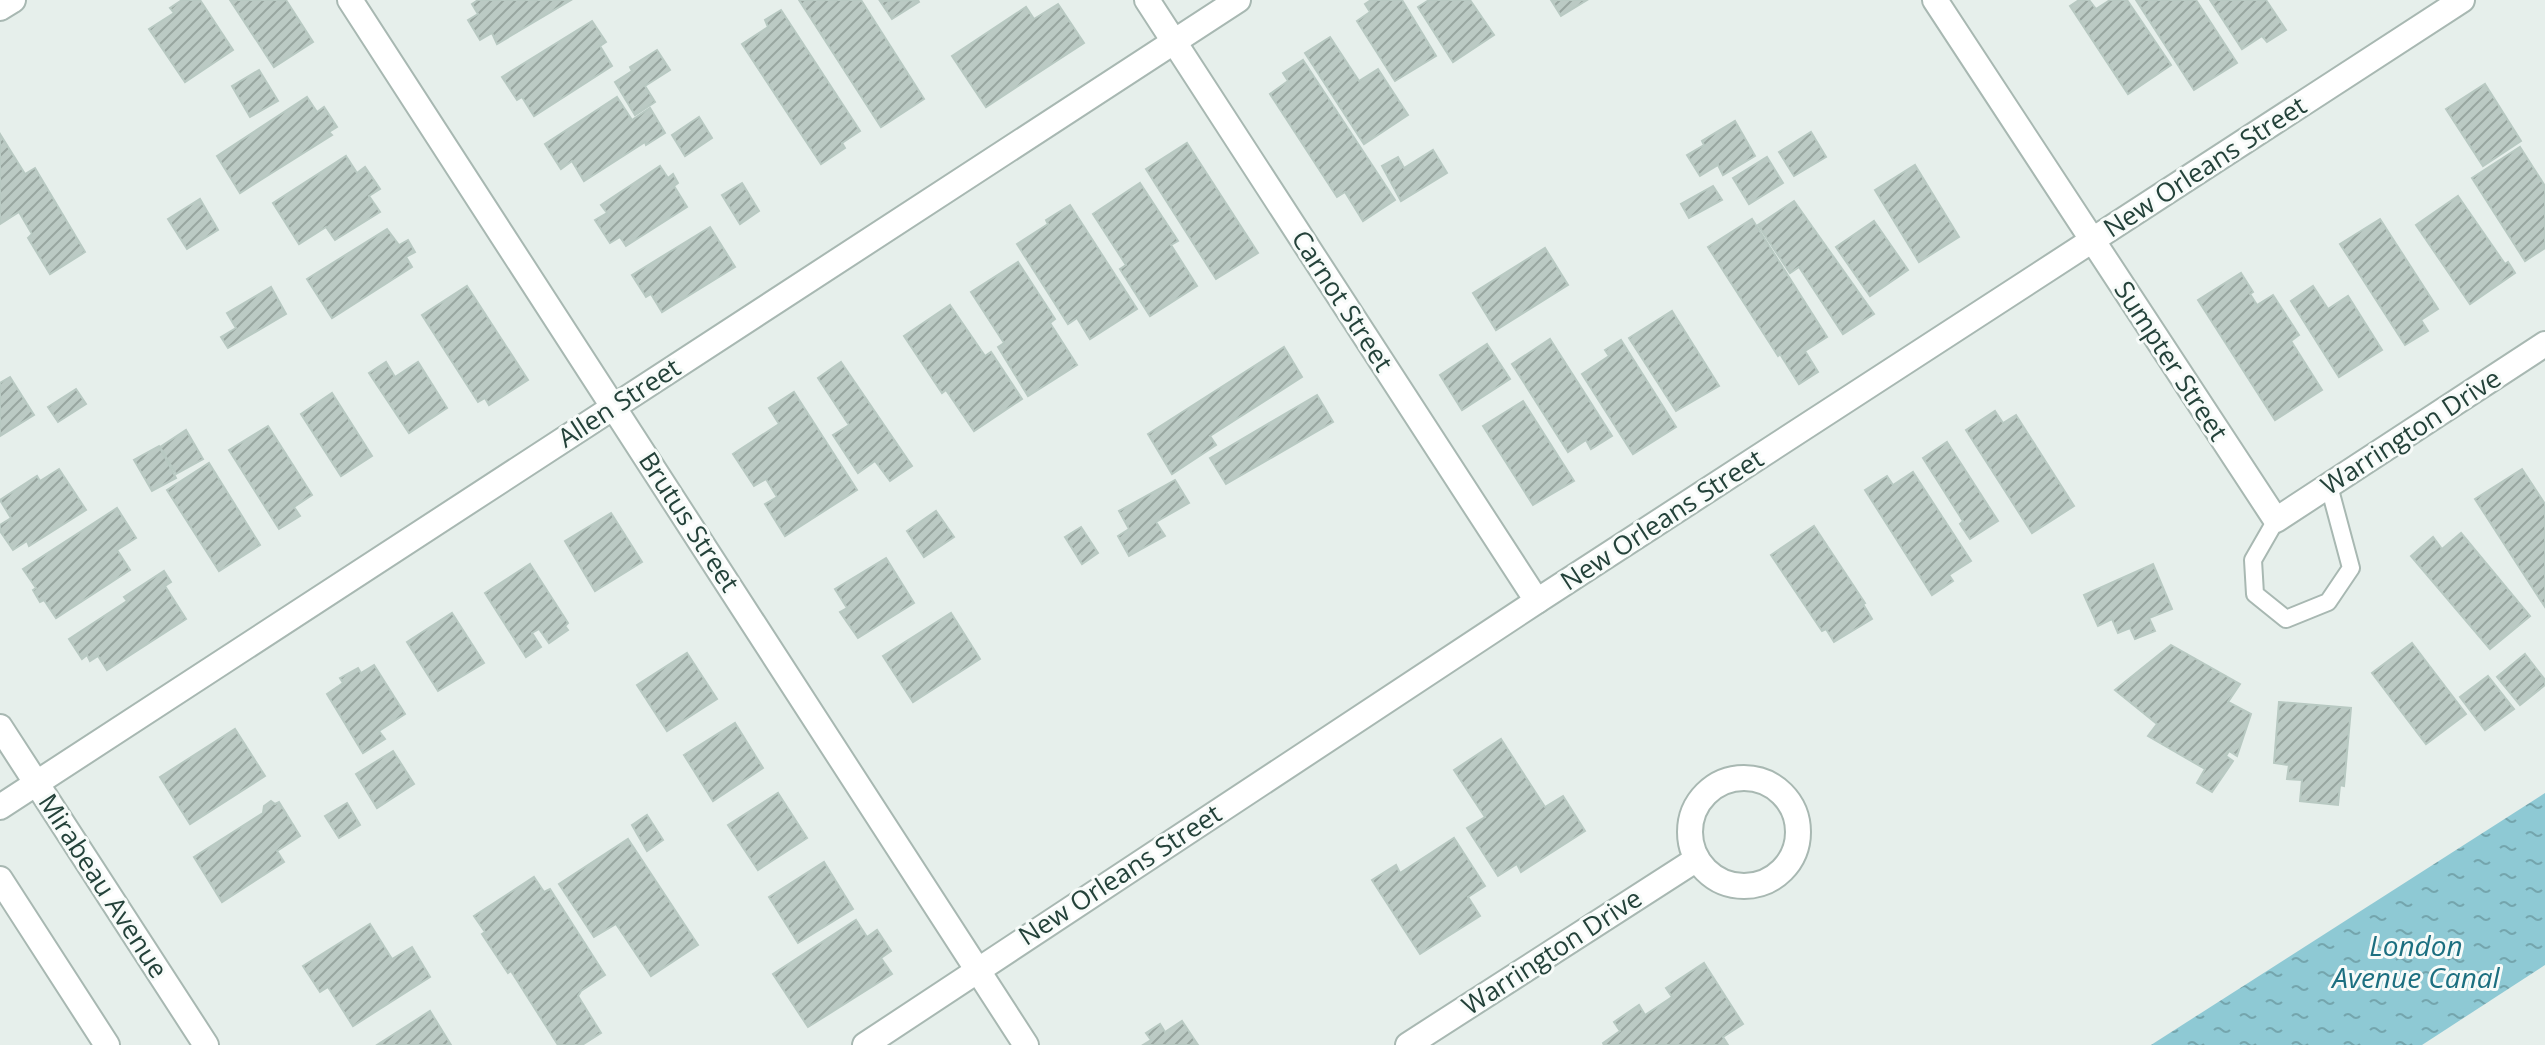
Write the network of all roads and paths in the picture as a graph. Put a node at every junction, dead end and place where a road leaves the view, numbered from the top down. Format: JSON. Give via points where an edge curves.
{"nodes":[{"id":1,"x":13,"y":0,"type":"edge"},
{"id":2,"x":350,"y":0,"type":"edge"},
{"id":3,"x":1147,"y":0,"type":"edge"},
{"id":4,"x":1238,"y":0,"type":"edge"},
{"id":5,"x":1935,"y":0,"type":"edge"},
{"id":6,"x":2462,"y":0,"type":"edge"},
{"id":7,"x":0,"y":8,"type":"edge"},
{"id":8,"x":1174,"y":42,"type":"junction"},
{"id":9,"x":2091,"y":241,"type":"junction"},
{"id":10,"x":2545,"y":344,"type":"edge"},
{"id":11,"x":614,"y":406,"type":"junction"},
{"id":12,"x":2329,"y":486,"type":"junction"},
{"id":13,"x":2276,"y":520,"type":"junction"},
{"id":14,"x":1537,"y":601,"type":"junction"},
{"id":15,"x":0,"y":727,"type":"edge"},
{"id":16,"x":37,"y":782,"type":"junction"},
{"id":17,"x":0,"y":807,"type":"edge"},
{"id":18,"x":1697,"y":859,"type":"junction"},
{"id":19,"x":0,"y":879,"type":"edge"},
{"id":20,"x":978,"y":969,"type":"junction"},
{"id":21,"x":107,"y":1045,"type":"edge"},
{"id":22,"x":206,"y":1045,"type":"edge"},
{"id":23,"x":865,"y":1045,"type":"edge"},
{"id":24,"x":1026,"y":1045,"type":"edge"},
{"id":25,"x":1408,"y":1045,"type":"edge"}],
"edges":[{"from":1,"to":7,"type":"street"},
{"from":2,"to":11,"type":"street","name":"Brutus Street"},
{"from":3,"to":8,"type":"street","name":"Carnot Street"},
{"from":4,"to":8,"type":"street","name":"Allen Street"},
{"from":5,"to":9,"type":"street","name":"Sumpter Street"},
{"from":6,"to":9,"type":"street","name":"New Orleans Street"},
{"from":8,"to":11,"type":"street","name":"Allen Street"},
{"from":8,"to":14,"type":"street","name":"Carnot Street"},
{"from":9,"to":13,"type":"street","name":"Sumpter Street"},
{"from":9,"to":14,"type":"street","name":"New Orleans Street"},
{"from":10,"to":12,"type":"street","name":"Warrington Drive"},
{"from":11,"to":16,"type":"street","name":"Allen Street"},
{"from":11,"to":20,"type":"street","name":"Brutus Street"},
{"from":12,"to":13,"type":"street","name":"Warrington Drive"},
{"from":12,"to":13,"type":"lane","via":[[2351,568],[2328,602],[2286,619],[2255,594],[2253,560]]},
{"from":14,"to":20,"type":"street","name":"New Orleans Street"},
{"from":15,"to":16,"type":"street","name":"Mirabeau Avenue"},
{"from":16,"to":17,"type":"street","name":"Allen Street"},
{"from":16,"to":22,"type":"street","name":"Mirabeau Avenue"},
{"from":18,"to":18,"type":"street","via":[[1690,824],[1706,793],[1720,783],[1754,778],[1784,795],[1794,810],[1797,846],[1776,876],[1741,886],[1723,882]]},
{"from":18,"to":25,"type":"street","name":"Warrington Drive"},
{"from":19,"to":21,"type":"street"},
{"from":20,"to":23,"type":"street","name":"New Orleans Street"},
{"from":20,"to":24,"type":"street","name":"Brutus Street"}]}
